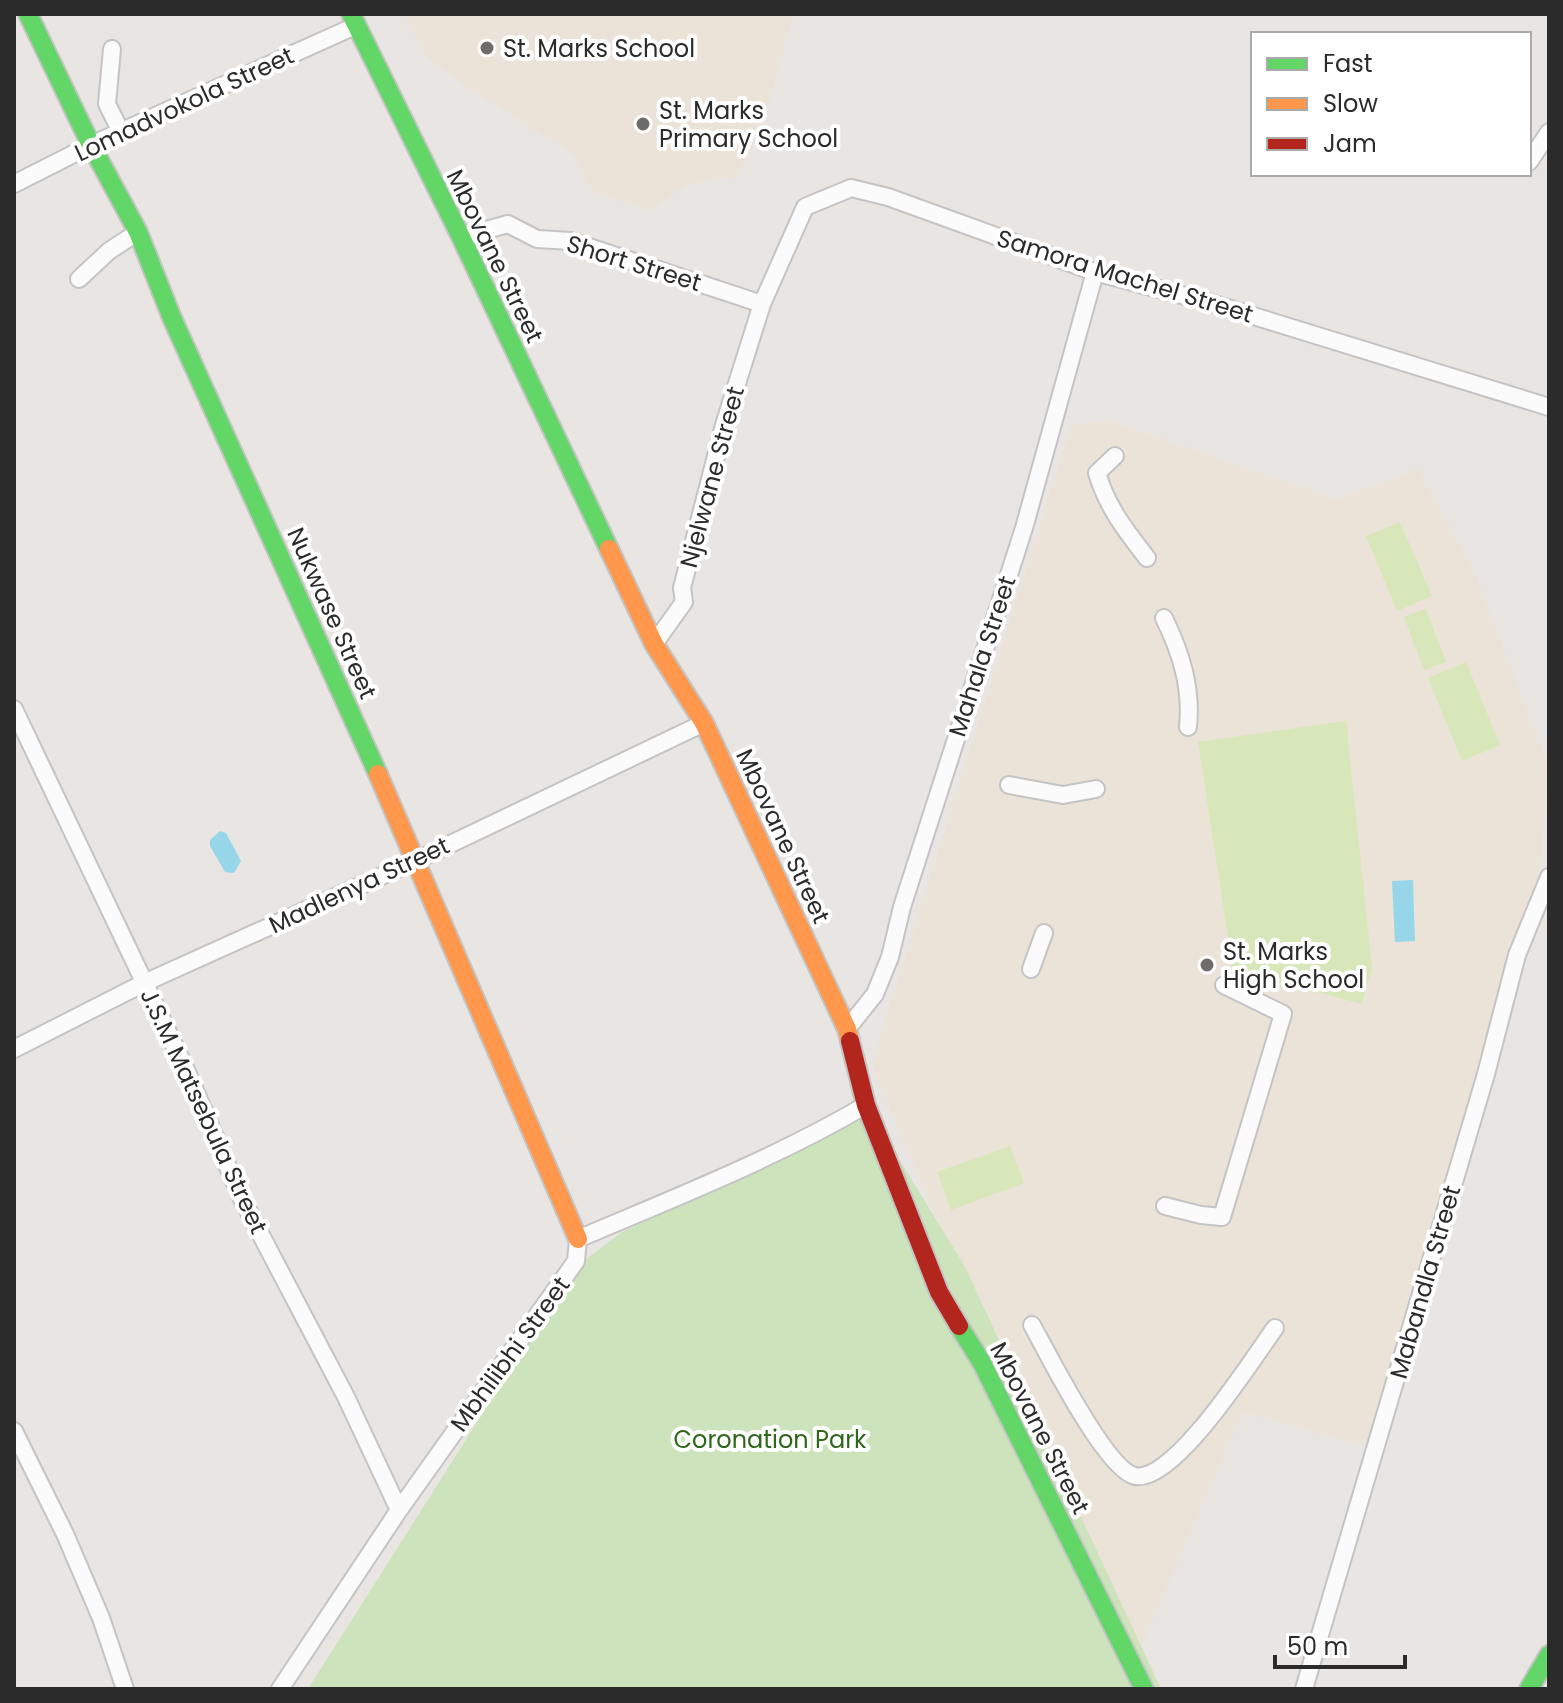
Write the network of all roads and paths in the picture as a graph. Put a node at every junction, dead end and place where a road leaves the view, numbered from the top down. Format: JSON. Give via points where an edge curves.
{"nodes":[{"id":1,"x":28,"y":14,"type":"edge"},
{"id":2,"x":353,"y":20,"type":"edge"},
{"id":3,"x":112,"y":49,"type":"dead end"},
{"id":4,"x":121,"y":132,"type":"junction"},
{"id":5,"x":1549,"y":132,"type":"edge"},
{"id":6,"x":91,"y":145,"type":"junction"},
{"id":7,"x":1531,"y":159,"type":"edge"},
{"id":8,"x":14,"y":184,"type":"edge"},
{"id":9,"x":138,"y":232,"type":"junction"},
{"id":10,"x":461,"y":237,"type":"junction"},
{"id":11,"x":1095,"y":272,"type":"junction"},
{"id":12,"x":79,"y":279,"type":"dead end"},
{"id":13,"x":762,"y":304,"type":"junction"},
{"id":14,"x":1549,"y":407,"type":"edge"},
{"id":15,"x":1115,"y":456,"type":"dead end"},
{"id":16,"x":1147,"y":558,"type":"dead end"},
{"id":17,"x":1164,"y":618,"type":"dead end"},
{"id":18,"x":654,"y":644,"type":"junction"},
{"id":19,"x":14,"y":709,"type":"edge"},
{"id":20,"x":704,"y":723,"type":"junction"},
{"id":21,"x":1188,"y":727,"type":"dead end"},
{"id":22,"x":1009,"y":785,"type":"dead end"},
{"id":23,"x":1096,"y":789,"type":"dead end"},
{"id":24,"x":417,"y":860,"type":"junction"},
{"id":25,"x":1549,"y":877,"type":"edge"},
{"id":26,"x":1044,"y":933,"type":"dead end"},
{"id":27,"x":1031,"y":969,"type":"dead end"},
{"id":28,"x":144,"y":983,"type":"junction"},
{"id":29,"x":1224,"y":985,"type":"dead end"},
{"id":30,"x":847,"y":1029,"type":"junction"},
{"id":31,"x":14,"y":1049,"type":"edge"},
{"id":32,"x":866,"y":1105,"type":"junction"},
{"id":33,"x":1165,"y":1206,"type":"dead end"},
{"id":34,"x":578,"y":1239,"type":"junction"},
{"id":35,"x":1032,"y":1325,"type":"dead end"},
{"id":36,"x":1275,"y":1328,"type":"dead end"},
{"id":37,"x":14,"y":1431,"type":"edge"},
{"id":38,"x":399,"y":1510,"type":"junction"},
{"id":39,"x":1549,"y":1655,"type":"edge"},
{"id":40,"x":125,"y":1689,"type":"edge"},
{"id":41,"x":280,"y":1689,"type":"edge"},
{"id":42,"x":1144,"y":1689,"type":"edge"},
{"id":43,"x":1304,"y":1689,"type":"edge"},
{"id":44,"x":1529,"y":1689,"type":"edge"}],
"edges":[{"from":1,"to":6,"type":"street","name":"Nukwase Street"},
{"from":2,"to":4,"type":"street","name":"Lomadvokola Street"},
{"from":2,"to":10,"type":"street","name":"Mbovane Street"},
{"from":3,"to":4,"type":"street","via":[[107,104]]},
{"from":4,"to":6,"type":"street","name":"Lomadvokola Street"},
{"from":5,"to":7,"type":"street"},
{"from":6,"to":8,"type":"street","name":"Lomadvokola Street"},
{"from":6,"to":9,"type":"street","name":"Nukwase Street"},
{"from":9,"to":12,"type":"street"},
{"from":9,"to":24,"type":"street","name":"Nukwase Street"},
{"from":10,"to":13,"type":"street","name":"Short Street","via":[[508,224],[537,239],[571,241]]},
{"from":10,"to":18,"type":"street","name":"Mbovane Street"},
{"from":11,"to":13,"type":"street","name":"Samora Machel Street","via":[[851,188],[805,207]]},
{"from":11,"to":14,"type":"street","name":"Samora Machel Street"},
{"from":11,"to":30,"type":"street","name":"Mahala Street","via":[[1024,528],[890,957],[875,994]]},
{"from":13,"to":18,"type":"street","name":"Njelwane Street","via":[[724,425],[682,588],[684,602]]},
{"from":15,"to":16,"type":"street","via":[[1097,473],[1102,491]]},
{"from":17,"to":21,"type":"street","via":[[1185,673]]},
{"from":18,"to":20,"type":"street","name":"Mbovane Street"},
{"from":19,"to":28,"type":"street","name":"J.S.M Matsebula Street"},
{"from":20,"to":24,"type":"street","name":"Madlenya Street"},
{"from":20,"to":30,"type":"street","name":"Mbovane Street"},
{"from":22,"to":23,"type":"street","via":[[1063,795]]},
{"from":24,"to":28,"type":"street","name":"Madlenya Street"},
{"from":24,"to":34,"type":"street","name":"Nukwase Street"},
{"from":25,"to":43,"type":"street","name":"Mabandla Street","via":[[1517,955]]},
{"from":26,"to":27,"type":"street"},
{"from":28,"to":31,"type":"street","name":"Madlenya Street"},
{"from":28,"to":38,"type":"street","name":"J.S.M Matsebula Street","via":[[241,1197]]},
{"from":29,"to":33,"type":"street","via":[[1283,1014],[1222,1217]]},
{"from":30,"to":32,"type":"street","name":"Mbovane Street"},
{"from":32,"to":34,"type":"street","via":[[762,1161]]},
{"from":32,"to":42,"type":"street","name":"Mbovane Street","via":[[939,1292],[982,1363]]},
{"from":34,"to":38,"type":"street","name":"Mbhilibhi Street","via":[[576,1261]]},
{"from":35,"to":36,"type":"street","via":[[1104,1449],[1137,1476],[1167,1464],[1203,1428]]},
{"from":37,"to":40,"type":"street","via":[[65,1534]]},
{"from":38,"to":41,"type":"street","name":"Mbhilibhi Street"},
{"from":39,"to":44,"type":"street"}]}
